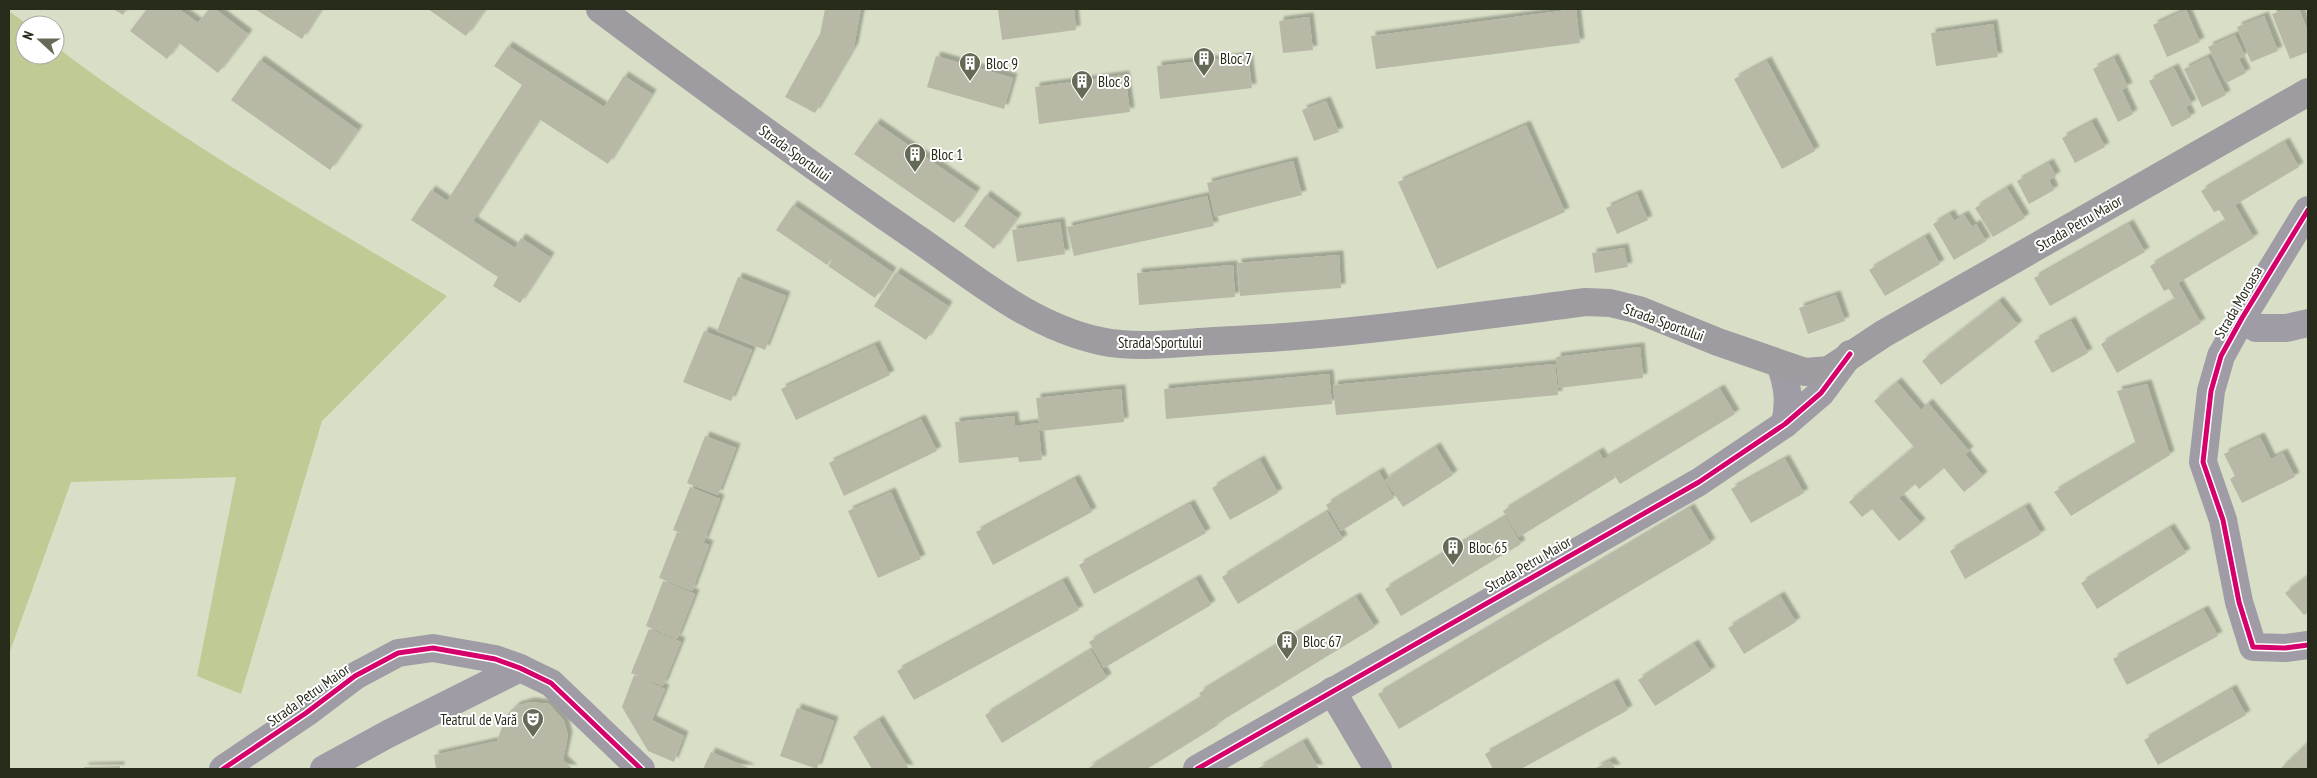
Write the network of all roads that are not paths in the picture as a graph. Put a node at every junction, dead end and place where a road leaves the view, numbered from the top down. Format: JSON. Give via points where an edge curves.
{"nodes":[{"id":1,"x":600,"y":9,"type":"edge"},
{"id":2,"x":2308,"y":92,"type":"edge"},
{"id":3,"x":2308,"y":210,"type":"edge"},
{"id":4,"x":2242,"y":318,"type":"junction"},
{"id":5,"x":2308,"y":323,"type":"edge"},
{"id":6,"x":1850,"y":354,"type":"junction"},
{"id":7,"x":1780,"y":364,"type":"junction"},
{"id":8,"x":1785,"y":424,"type":"junction"},
{"id":9,"x":2308,"y":645,"type":"edge"},
{"id":10,"x":520,"y":668,"type":"junction"},
{"id":11,"x":1332,"y":691,"type":"junction"},
{"id":12,"x":223,"y":769,"type":"edge"},
{"id":13,"x":324,"y":769,"type":"edge"},
{"id":14,"x":640,"y":769,"type":"edge"},
{"id":15,"x":1197,"y":769,"type":"edge"},
{"id":16,"x":1378,"y":769,"type":"edge"}],
"edges":[{"from":1,"to":7,"type":"main road","name":"Strada Sportului","via":[[814,168],[1016,306],[1062,331],[1103,342],[1139,345],[1249,340],[1390,328],[1586,302],[1610,303],[1639,310]]},
{"from":2,"to":6,"type":"main road","name":"Strada Petru Maior"},
{"from":3,"to":4,"type":"street","name":"Strada Moroasa"},
{"from":4,"to":5,"type":"street","via":[[2256,328],[2288,328]]},
{"from":4,"to":9,"type":"street","name":"Strada Moroasa","via":[[2222,356],[2211,391],[2204,462],[2222,520],[2239,602],[2253,647]]},
{"from":6,"to":7,"type":"main road","name":"Strada Petru Maior"},
{"from":6,"to":8,"type":"street","name":"Strada Petru Maior","via":[[1820,393]]},
{"from":7,"to":8,"type":"street","via":[[1788,385],[1789,406]]},
{"from":8,"to":11,"type":"street","name":"Strada Petru Maior","via":[[1699,482]]},
{"from":10,"to":12,"type":"street","name":"Strada Petru Maior","via":[[495,659],[433,648],[398,653],[355,676]]},
{"from":10,"to":13,"type":"street"},
{"from":10,"to":14,"type":"street","name":"Strada Petru Maior","via":[[551,683]]},
{"from":11,"to":15,"type":"street","name":"Strada Petru Maior"},
{"from":11,"to":16,"type":"street"}]}
